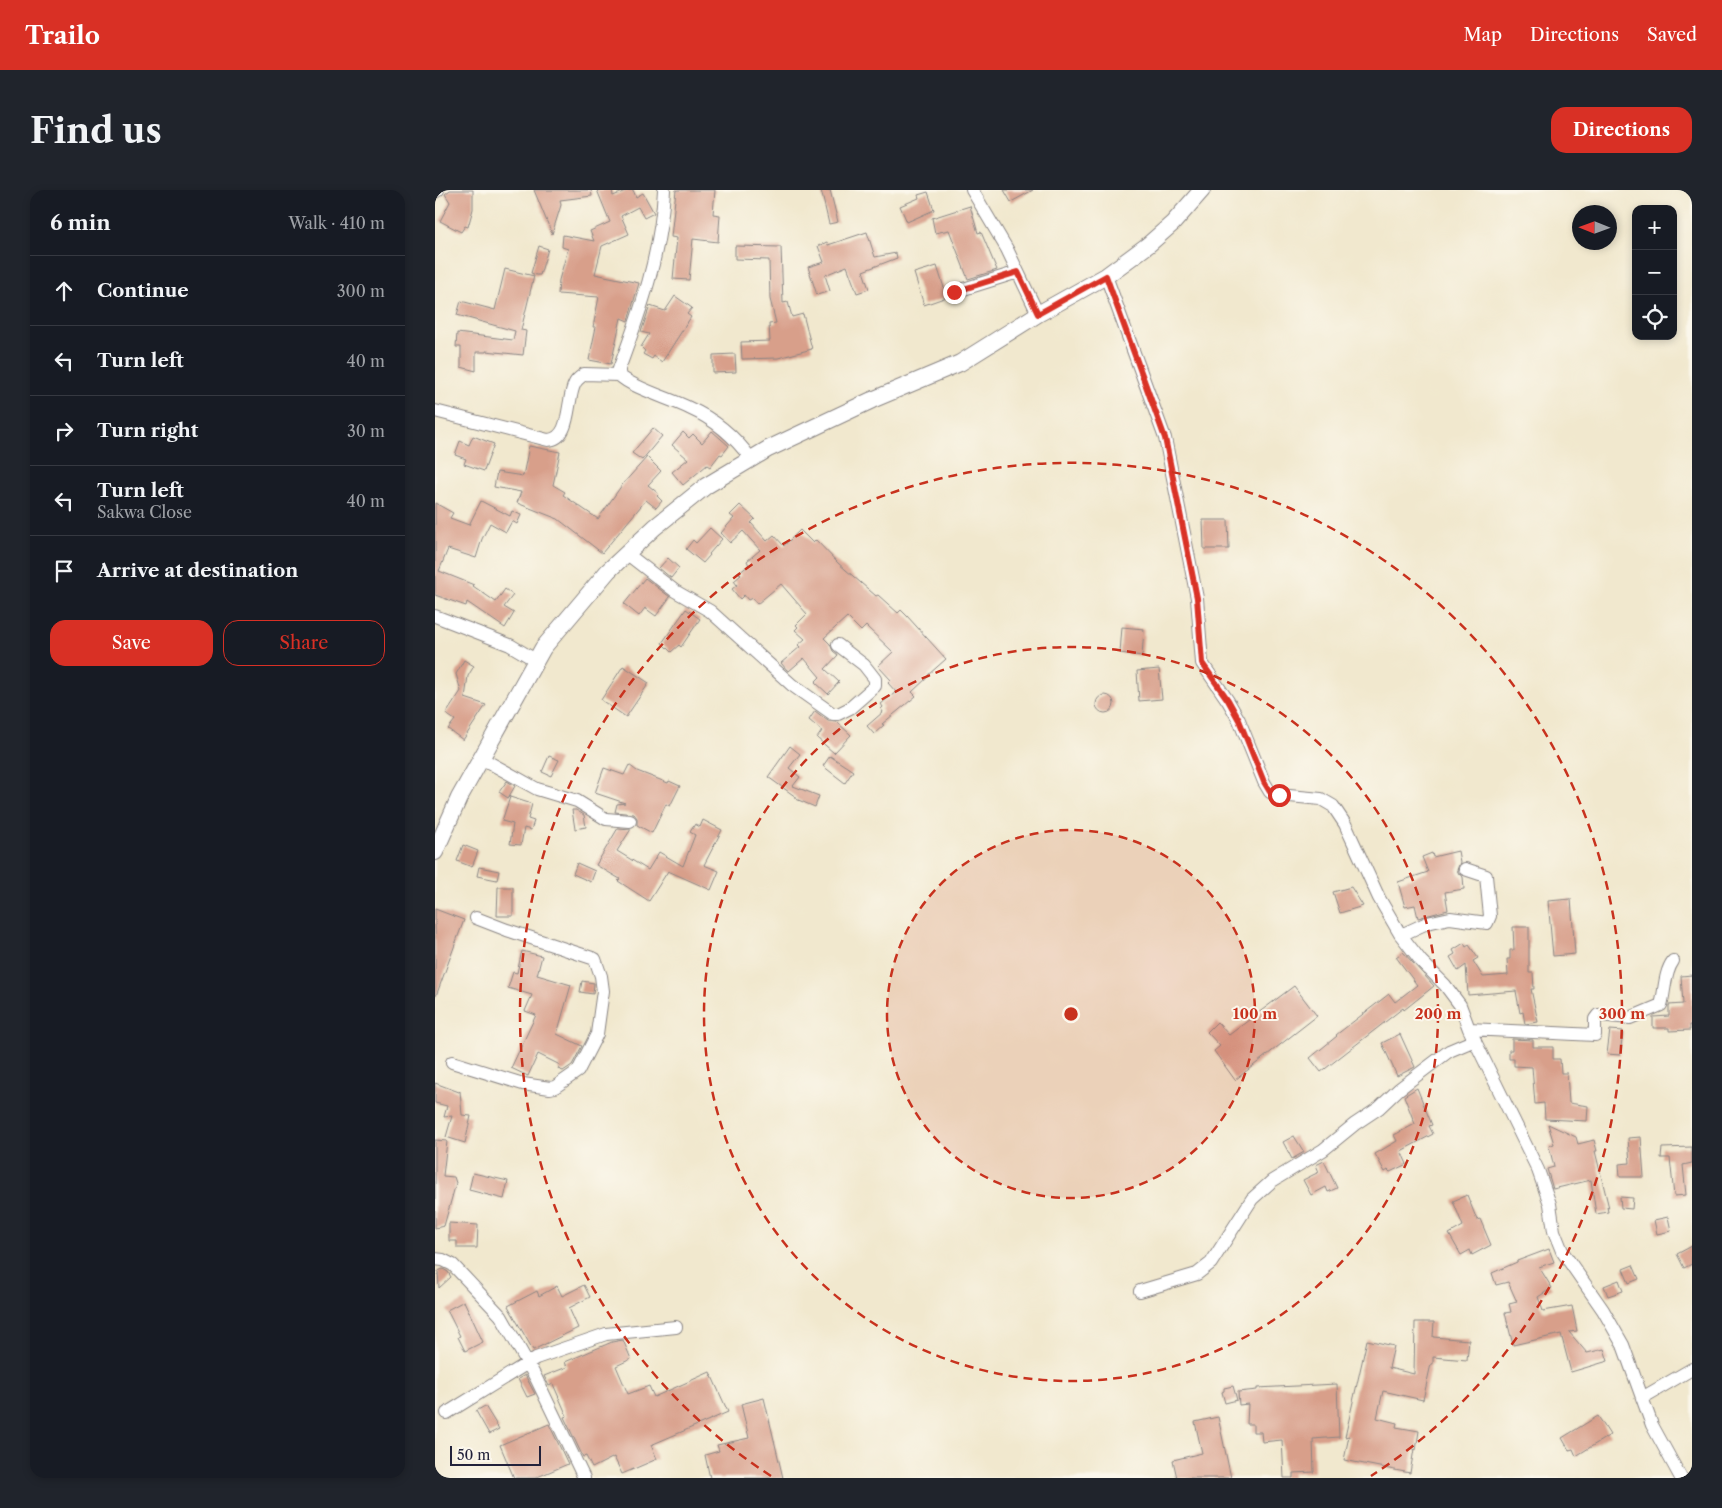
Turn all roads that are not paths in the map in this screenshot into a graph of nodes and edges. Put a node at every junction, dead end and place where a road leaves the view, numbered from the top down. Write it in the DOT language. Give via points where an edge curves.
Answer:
graph roads {
  1 [pos="664,190"];
  2 [pos="972,190"];
  3 [pos="1202,190"];
  4 [pos="1018,272"];
  5 [pos="1106,276"];
  6 [pos="954,292"];
  7 [pos="1038,314"];
  8 [pos="619,376"];
  9 [pos="435,411"];
  10 [pos="751,459"];
  11 [pos="626,553"];
  12 [pos="435,616"];
  13 [pos="839,645"];
  14 [pos="537,661"];
  15 [pos="481,758"];
  16 [pos="630,821"];
  17 [pos="435,852"];
  18 [pos="1465,870"];
  19 [pos="477,918"];
  20 [pos="1401,935"];
  21 [pos="1673,961"];
  22 [pos="1472,1034"];
  23 [pos="452,1062"];
  24 [pos="435,1259"];
  25 [pos="1140,1291"];
  26 [pos="676,1327"];
  27 [pos="527,1363"];
  28 [pos="1692,1369"];
  29 [pos="1642,1398"];
  30 [pos="447,1413"];
  31 [pos="584,1478"];
  32 [pos="1681,1478"];
  1 -- 8 [label="street" via="653,267"];
  2 -- 4 [label="street"];
  3 -- 5 [label="street" via="1173,223"];
  4 -- 6 [label="street"];
  4 -- 7 [label="street"];
  5 -- 7 [label="street"];
  5 -- 20 [label="street" via="1165,438 1197,598 1202,663 1239,720 1270,792 1321,799 1333,806"];
  7 -- 10 [label="street" via="960,363 872,400"];
  8 -- 9 [label="street" via="584,374 575,382 562,433 553,440"];
  8 -- 10 [label="street" via="691,408 739,442"];
  10 -- 11 [label="street" via="706,486"];
  11 -- 13 [label="street" via="675,590 709,610 792,685 833,714 850,708 875,686 875,679 864,665"];
  11 -- 14 [label="street" via="543,648"];
  12 -- 14 [label="street" via="510,645"];
  14 -- 15 [label="street"];
  15 -- 16 [label="street" via="537,789 577,801 606,819"];
  15 -- 17 [label="street"];
  18 -- 20 [label="street" via="1486,876 1490,916 1487,923 1449,918 1427,923"];
  19 -- 23 [label="street" via="595,959 603,991 597,1034 578,1071 550,1088 523,1084"];
  20 -- 22 [label="street" via="1454,996"];
  21 -- 22 [label="street" via="1667,972 1661,1005 1630,1018 1598,1014 1595,1035"];
  22 -- 25 [label="street" via="1323,1150 1272,1181 1253,1199 1211,1263 1197,1274"];
  22 -- 29 [label="street" via="1538,1170 1562,1251 1623,1344"];
  24 -- 27 [label="street" via="453,1265 501,1316"];
  26 -- 27 [label="street" via="607,1334"];
  27 -- 30 [label="street"];
  27 -- 31 [label="street"];
  28 -- 29 [label="street"];
  29 -- 32 [label="street" via="1652,1425"];
}
